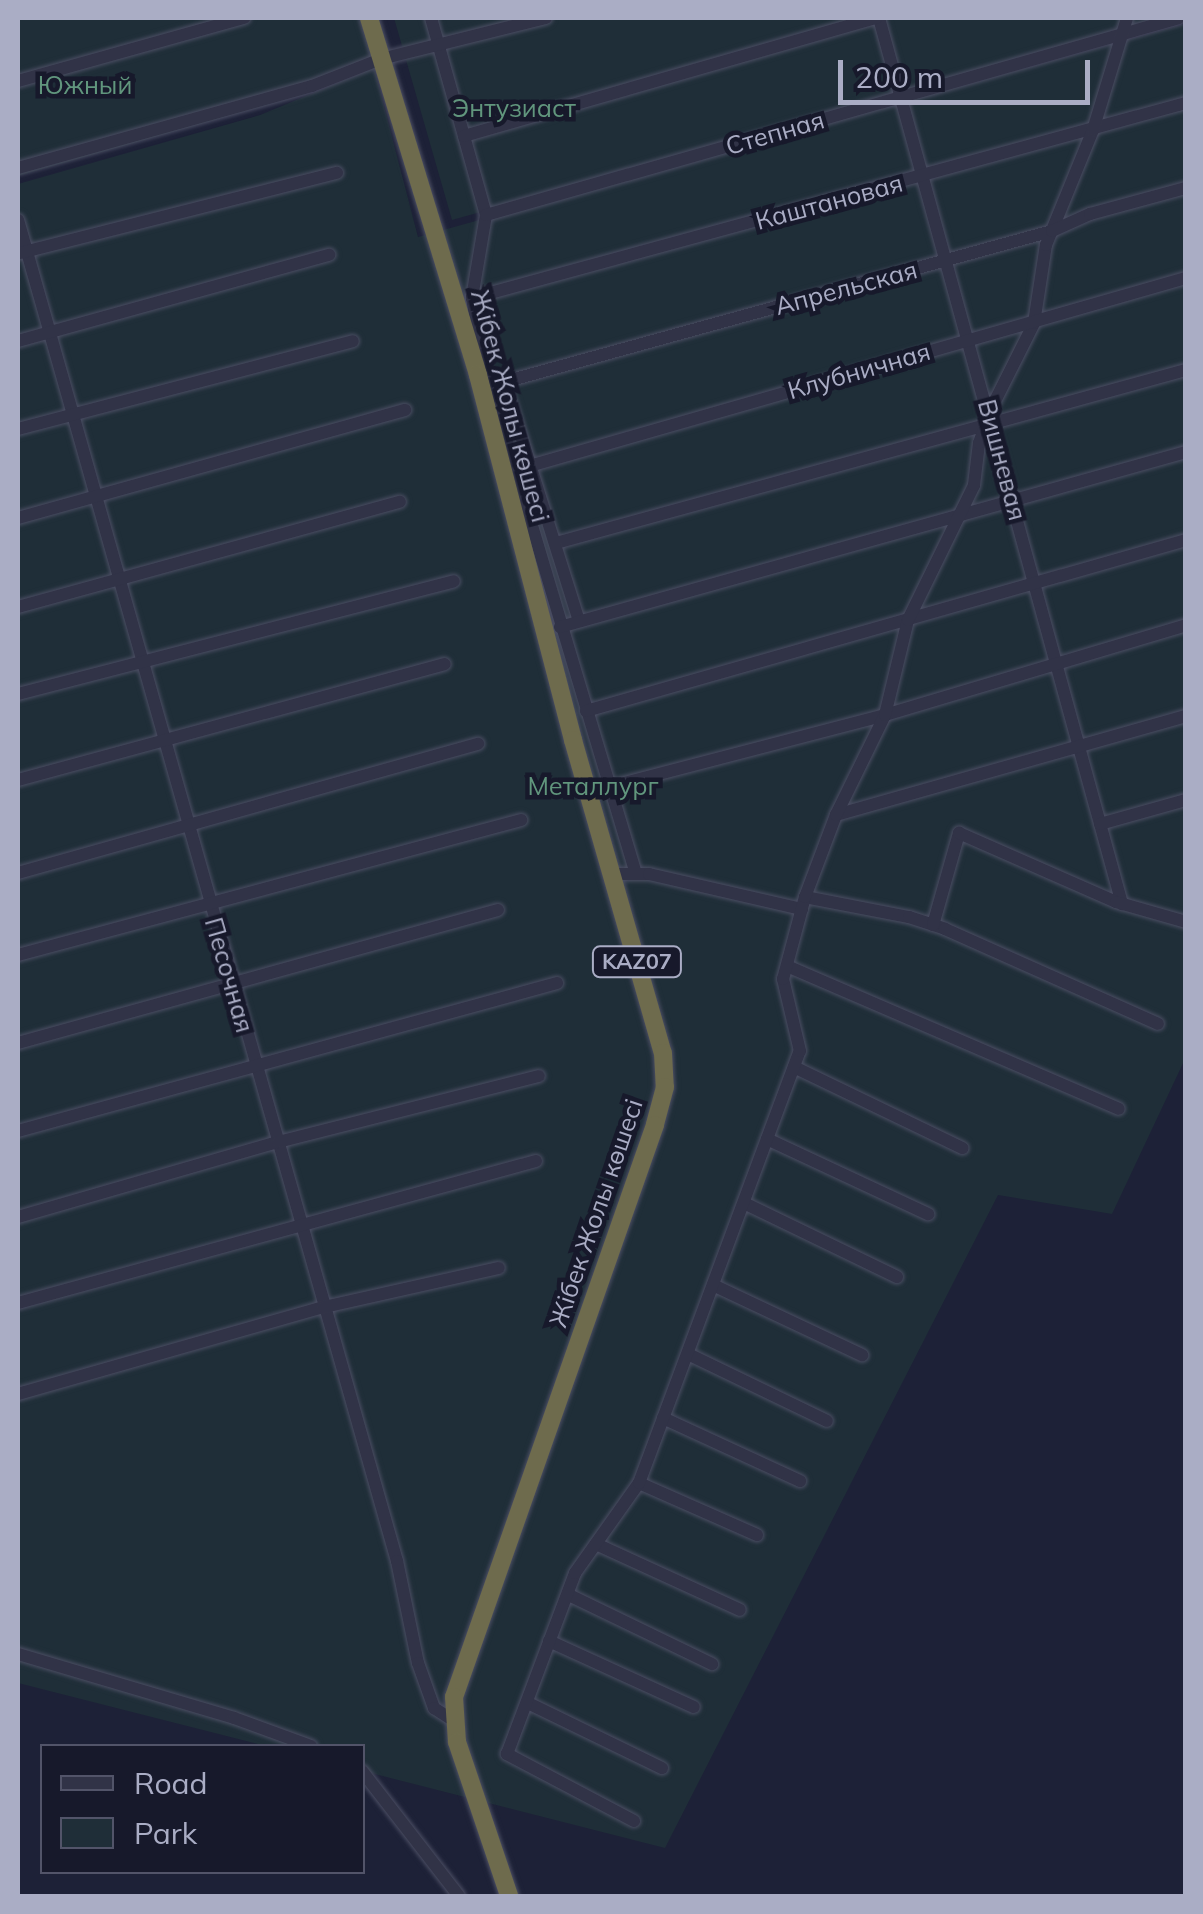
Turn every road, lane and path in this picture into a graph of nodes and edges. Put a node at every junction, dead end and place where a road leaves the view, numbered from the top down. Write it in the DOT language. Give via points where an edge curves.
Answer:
graph roads {
  1 [pos="244,18"];
  2 [pos="370,18"];
  3 [pos="431,18"];
  4 [pos="546,18"];
  5 [pos="877,18"];
  6 [pos="1127,18"];
  7 [pos="1179,18"];
  8 [pos="1122,35"];
  9 [pos="440,48"];
  10 [pos="381,59"];
  11 [pos="18,81"];
  12 [pos="899,97"];
  13 [pos="1186,103"];
  14 [pos="1093,130"];
  15 [pos="464,136"];
  16 [pos="18,168"];
  17 [pos="337,173"];
  18 [pos="922,177"];
  19 [pos="1186,188"];
  20 [pos="486,214"];
  21 [pos="18,220"];
  22 [pos="1052,231"];
  23 [pos="22,253"];
  24 [pos="329,255"];
  25 [pos="944,260"];
  26 [pos="1186,278"];
  27 [pos="472,298"];
  28 [pos="1034,324"];
  29 [pos="49,332"];
  30 [pos="968,340"];
  31 [pos="18,341"];
  32 [pos="353,341"];
  33 [pos="1186,370"];
  34 [pos="405,410"];
  35 [pos="71,414"];
  36 [pos="988,420"];
  37 [pos="18,428"];
  38 [pos="1186,452"];
  39 [pos="533,466"];
  40 [pos="94,497"];
  41 [pos="1012,500"];
  42 [pos="400,502"];
  43 [pos="960,515"];
  44 [pos="18,518"];
  45 [pos="1186,540"];
  46 [pos="556,544"];
  47 [pos="118,580"];
  48 [pos="454,580"];
  49 [pos="1036,584"];
  50 [pos="18,608"];
  51 [pos="908,620"];
  52 [pos="579,622"];
  53 [pos="1186,625"];
  54 [pos="560,627"];
  55 [pos="138,660"];
  56 [pos="444,664"];
  57 [pos="1056,664"];
  58 [pos="18,694"];
  59 [pos="586,710"];
  60 [pos="885,715"];
  61 [pos="1186,716"];
  62 [pos="162,739"];
  63 [pos="478,744"];
  64 [pos="1080,746"];
  65 [pos="18,780"];
  66 [pos="609,787"];
  67 [pos="1186,800"];
  68 [pos="836,815"];
  69 [pos="521,820"];
  70 [pos="190,824"];
  71 [pos="1100,824"];
  72 [pos="18,873"];
  73 [pos="611,874"];
  74 [pos="636,874"];
  75 [pos="208,900"];
  76 [pos="803,903"];
  77 [pos="1122,904"];
  78 [pos="498,910"];
  79 [pos="1186,922"];
  80 [pos="932,925"];
  81 [pos="18,955"];
  82 [pos="787,966"];
  83 [pos="231,982"];
  84 [pos="556,983"];
  85 [pos="1158,1024"];
  86 [pos="18,1044"];
  87 [pos="255,1064"];
  88 [pos="794,1067"];
  89 [pos="539,1076"];
  90 [pos="1119,1109"];
  91 [pos="18,1131"];
  92 [pos="768,1139"];
  93 [pos="278,1142"];
  94 [pos="962,1148"];
  95 [pos="536,1161"];
  96 [pos="744,1204"];
  97 [pos="928,1214"];
  98 [pos="18,1217"];
  99 [pos="302,1223"];
  100 [pos="500,1268"];
  101 [pos="898,1278"];
  102 [pos="713,1285"];
  103 [pos="18,1303"];
  104 [pos="324,1308"];
  105 [pos="688,1354"];
  106 [pos="862,1355"];
  107 [pos="18,1394"];
  108 [pos="663,1418"];
  109 [pos="827,1421"];
  110 [pos="800,1481"];
  111 [pos="639,1483"];
  112 [pos="757,1535"];
  113 [pos="596,1544"];
  114 [pos="569,1595"];
  115 [pos="740,1610"];
  116 [pos="548,1640"];
  117 [pos="18,1654"];
  118 [pos="712,1664"];
  119 [pos="528,1702"];
  120 [pos="694,1707"];
  121 [pos="454,1721"];
  122 [pos="306,1744"];
  123 [pos="662,1768"];
  124 [pos="365,1775"];
  125 [pos="634,1821"];
  126 [pos="459,1896"];
  127 [pos="510,1896"];
  1 -- 11 [label="street"];
  2 -- 10 [label="highway, Жібек Жолы көшесі / KAZ07"];
  3 -- 9 [label="street"];
  4 -- 9 [label="street"];
  5 -- 12 [label="street, Вишневая"];
  5 -- 15 [label="street"];
  6 -- 8 [label="street"];
  7 -- 8 [label="street, Степная"];
  8 -- 12 [label="street, Степная"];
  8 -- 14 [label="street"];
  9 -- 10 [label="street"];
  9 -- 15 [label="street"];
  10 -- 16 [label="street" via="312,86"];
  10 -- 73 [label="highway, Жібек Жолы көшесі / KAZ07" via="478,375"];
  12 -- 18 [label="street, Вишневая"];
  12 -- 20 [label="street, Степная"];
  13 -- 14 [label="street, Каштановая"];
  14 -- 18 [label="street, Каштановая"];
  14 -- 22 [label="street"];
  15 -- 20 [label="street"];
  17 -- 23 [label="street"];
  18 -- 25 [label="street, Вишневая"];
  18 -- 27 [label="street, Каштановая"];
  19 -- 22 [label="street, Апрельская"];
  20 -- 27 [label="street"];
  21 -- 23 [label="street, Песочная"];
  22 -- 25 [label="street, Апрельская"];
  22 -- 28 [label="street"];
  23 -- 29 [label="street, Песочная"];
  24 -- 29 [label="street"];
  25 -- 30 [label="street, Вишневая"];
  25 -- 39 [label="street, Апрельская" via="504,382"];
  26 -- 28 [label="street, Клубничная"];
  27 -- 54 [label="street" via="484,365"];
  28 -- 30 [label="street, Клубничная"];
  28 -- 36 [label="street"];
  29 -- 31 [label="street"];
  29 -- 35 [label="street, Песочная"];
  30 -- 36 [label="street, Вишневая"];
  30 -- 39 [label="street, Клубничная"];
  32 -- 35 [label="street"];
  33 -- 36 [label="street"];
  34 -- 40 [label="street"];
  35 -- 37 [label="street"];
  35 -- 40 [label="street, Песочная"];
  36 -- 41 [label="street, Вишневая"];
  36 -- 43 [label="street"];
  36 -- 46 [label="street"];
  38 -- 41 [label="street"];
  39 -- 46 [label="street"];
  40 -- 44 [label="street"];
  40 -- 47 [label="street, Песочная"];
  41 -- 43 [label="street"];
  41 -- 49 [label="street, Вишневая"];
  42 -- 47 [label="street"];
  43 -- 51 [label="street"];
  43 -- 52 [label="street"];
  45 -- 49 [label="street"];
  46 -- 52 [label="street"];
  47 -- 50 [label="street"];
  47 -- 55 [label="street, Песочная"];
  48 -- 55 [label="street"];
  49 -- 51 [label="street"];
  49 -- 57 [label="street, Вишневая"];
  51 -- 59 [label="street"];
  51 -- 60 [label="street"];
  52 -- 54 [label="street"];
  53 -- 57 [label="street"];
  54 -- 59 [label="street"];
  55 -- 58 [label="street"];
  55 -- 62 [label="street, Песочная"];
  56 -- 62 [label="street"];
  57 -- 60 [label="street"];
  57 -- 64 [label="street, Вишневая"];
  59 -- 66 [label="street"];
  60 -- 66 [label="street"];
  60 -- 68 [label="street"];
  61 -- 64 [label="street"];
  62 -- 65 [label="street"];
  62 -- 70 [label="street, Песочная"];
  63 -- 70 [label="street"];
  64 -- 68 [label="street"];
  64 -- 71 [label="street, Вишневая"];
  66 -- 74 [label="street"];
  67 -- 71 [label="street"];
  68 -- 76 [label="street"];
  69 -- 75 [label="street"];
  70 -- 72 [label="street"];
  70 -- 75 [label="street, Песочная"];
  71 -- 77 [label="street, Вишневая"];
  73 -- 74 [label="street"];
  73 -- 121 [label="highway, Жібек Жолы көшесі / KAZ07" via="659,1035 664,1087 454,1697"];
  74 -- 76 [label="street"];
  75 -- 81 [label="street"];
  75 -- 83 [label="street, Песочная"];
  76 -- 80 [label="street"];
  76 -- 82 [label="street"];
  77 -- 79 [label="street"];
  77 -- 80 [label="street" via="959,833"];
  78 -- 83 [label="street"];
  80 -- 85 [label="street"];
  82 -- 88 [label="street" via="783,979 800,1050"];
  82 -- 90 [label="street"];
  83 -- 86 [label="street"];
  83 -- 87 [label="street, Песочная"];
  84 -- 87 [label="street"];
  87 -- 91 [label="street"];
  87 -- 93 [label="street, Песочная"];
  88 -- 92 [label="street"];
  88 -- 94 [label="street"];
  89 -- 93 [label="street"];
  92 -- 96 [label="street"];
  92 -- 97 [label="street"];
  93 -- 98 [label="street"];
  93 -- 99 [label="street, Песочная"];
  95 -- 99 [label="street"];
  96 -- 101 [label="street"];
  96 -- 102 [label="street"];
  99 -- 103 [label="street"];
  99 -- 104 [label="street, Песочная"];
  100 -- 104 [label="street"];
  102 -- 105 [label="street"];
  102 -- 106 [label="street"];
  104 -- 107 [label="street"];
  104 -- 121 [label="street, Песочная" via="397,1561 418,1664 434,1708"];
  105 -- 108 [label="street"];
  105 -- 109 [label="street"];
  108 -- 110 [label="street"];
  108 -- 111 [label="street"];
  111 -- 112 [label="street"];
  111 -- 113 [label="street"];
  113 -- 114 [label="street"];
  113 -- 115 [label="street"];
  114 -- 116 [label="street"];
  114 -- 118 [label="street"];
  116 -- 119 [label="street"];
  116 -- 120 [label="street"];
  117 -- 122 [label="street"];
  119 -- 123 [label="street"];
  119 -- 125 [label="street" via="507,1754"];
  121 -- 127 [label="highway, Жібек Жолы көшесі / KAZ07"];
  124 -- 126 [label="street"];
}
